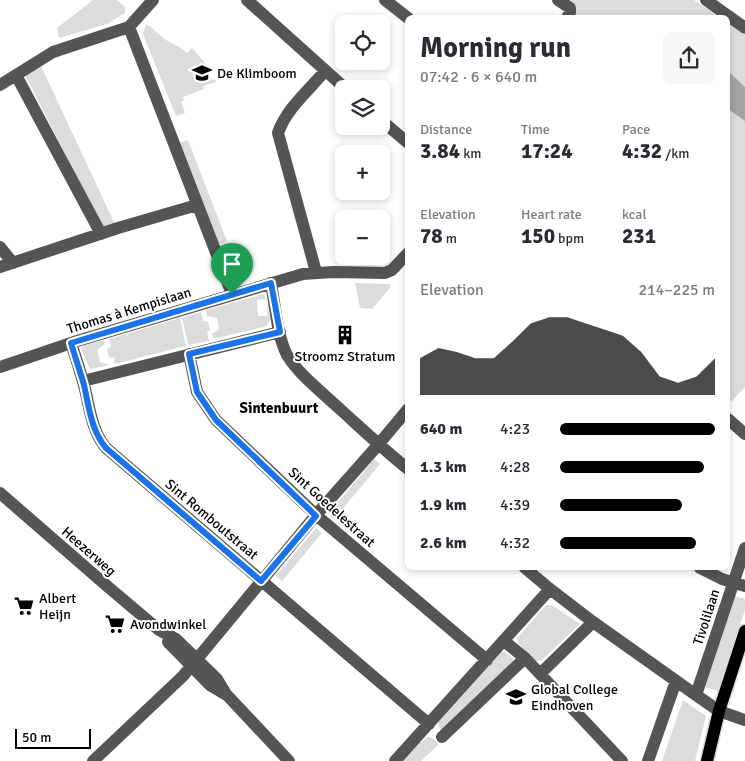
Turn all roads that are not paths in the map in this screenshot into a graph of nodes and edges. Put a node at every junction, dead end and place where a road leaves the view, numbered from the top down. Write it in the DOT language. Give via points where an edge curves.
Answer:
graph roads {
  1 [pos="153,0"];
  2 [pos="247,0"];
  3 [pos="385,0"];
  4 [pos="558,0"];
  5 [pos="706,0"];
  6 [pos="568,15"];
  7 [pos="727,15"];
  8 [pos="405,16"];
  9 [pos="730,17"];
  10 [pos="130,27"];
  11 [pos="745,28"];
  12 [pos="325,71"];
  13 [pos="16,75"];
  14 [pos="336,80"];
  15 [pos="0,84"];
  16 [pos="390,128"];
  17 [pos="405,140"];
  18 [pos="197,205"];
  19 [pos="101,234"];
  20 [pos="0,247"];
  21 [pos="405,256"];
  22 [pos="12,262"];
  23 [pos="0,267"];
  24 [pos="316,272"];
  25 [pos="271,283"];
  26 [pos="232,294"];
  27 [pos="280,332"];
  28 [pos="71,343"];
  29 [pos="189,354"];
  30 [pos="0,366"];
  31 [pos="83,381"];
  32 [pos="405,414"];
  33 [pos="730,421"];
  34 [pos="745,434"];
  35 [pos="378,445"];
  36 [pos="405,467"];
  37 [pos="0,493"];
  38 [pos="316,516"];
  39 [pos="745,548"];
  40 [pos="527,570"];
  41 [pos="705,570"];
  42 [pos="261,581"];
  43 [pos="739,584"];
  44 [pos="550,589"];
  45 [pos="593,622"];
  46 [pos="745,631"];
  47 [pos="504,641"];
  48 [pos="525,658"];
  49 [pos="486,660"];
  50 [pos="194,663"];
  51 [pos="540,674"];
  52 [pos="676,681"];
  53 [pos="696,695"];
  54 [pos="719,711"];
  55 [pos="745,720"];
  56 [pos="429,724"];
  57 [pos="442,737"];
  58 [pos="93,761"];
  59 [pos="289,761"];
  60 [pos="395,761"];
  61 [pos="622,761"];
  62 [pos="648,761"];
  63 [pos="707,761"];
  1 -- 10 [label="street"];
  2 -- 12 [label="street"];
  3 -- 8 [label="street"];
  4 -- 6 [label="street" via="570,8"];
  5 -- 7 [label="street"];
  9 -- 11 [label="street"];
  10 -- 13 [label="street" via="53,52"];
  10 -- 18 [label="street"];
  12 -- 14 [label="street"];
  12 -- 24 [label="street" via="288,113 278,133"];
  13 -- 15 [label="street"];
  13 -- 19 [label="street"];
  16 -- 17 [label="street"];
  18 -- 19 [label="street"];
  18 -- 26 [label="street"];
  19 -- 22 [label="street"];
  20 -- 22 [label="street"];
  21 -- 24 [label="street, Thomas à Kempislaan" via="385,273"];
  22 -- 23 [label="street"];
  24 -- 25 [label="street, Thomas à Kempislaan"];
  25 -- 26 [label="street, Thomas à Kempislaan"];
  25 -- 27 [label="street"];
  26 -- 28 [label="street, Thomas à Kempislaan"];
  27 -- 29 [label="street"];
  27 -- 35 [label="street" via="290,360"];
  28 -- 30 [label="street, Thomas à Kempislaan"];
  28 -- 31 [label="street, Sint Romboutstraat"];
  29 -- 31 [label="street"];
  29 -- 38 [label="street, Sint Goedelestraat" via="197,392 216,420"];
  31 -- 42 [label="street, Sint Romboutstraat" via="94,427 106,448"];
  32 -- 35 [label="street"];
  33 -- 34 [label="street"];
  35 -- 36 [label="street"];
  35 -- 38 [label="street"];
  37 -- 50 [label="street, Heezerweg" via="160,630 176,639"];
  38 -- 42 [label="street"];
  38 -- 49 [label="street, Sint Goedelestraat"];
  39 -- 43 [label="street, Tivolilaan"];
  40 -- 44 [label="street"];
  41 -- 43 [label="street"];
  42 -- 50 [label="street"];
  42 -- 56 [label="street, Sint Romboutstraat"];
  43 -- 53 [label="street, Tivolilaan"];
  44 -- 45 [label="street"];
  44 -- 47 [label="street"];
  45 -- 51 [label="street"];
  45 -- 52 [label="street"];
  46 -- 54 [label="main road"];
  47 -- 48 [label="street"];
  47 -- 49 [label="street"];
  48 -- 51 [label="street"];
  48 -- 57 [label="street"];
  49 -- 56 [label="street"];
  50 -- 58 [label="street"];
  50 -- 59 [label="street, Heezerweg" via="217,679 226,694"];
  51 -- 61 [label="street"];
  52 -- 53 [label="street"];
  52 -- 62 [label="street"];
  53 -- 54 [label="street"];
  54 -- 55 [label="street"];
  54 -- 63 [label="main road"];
  56 -- 60 [label="street"];
}
